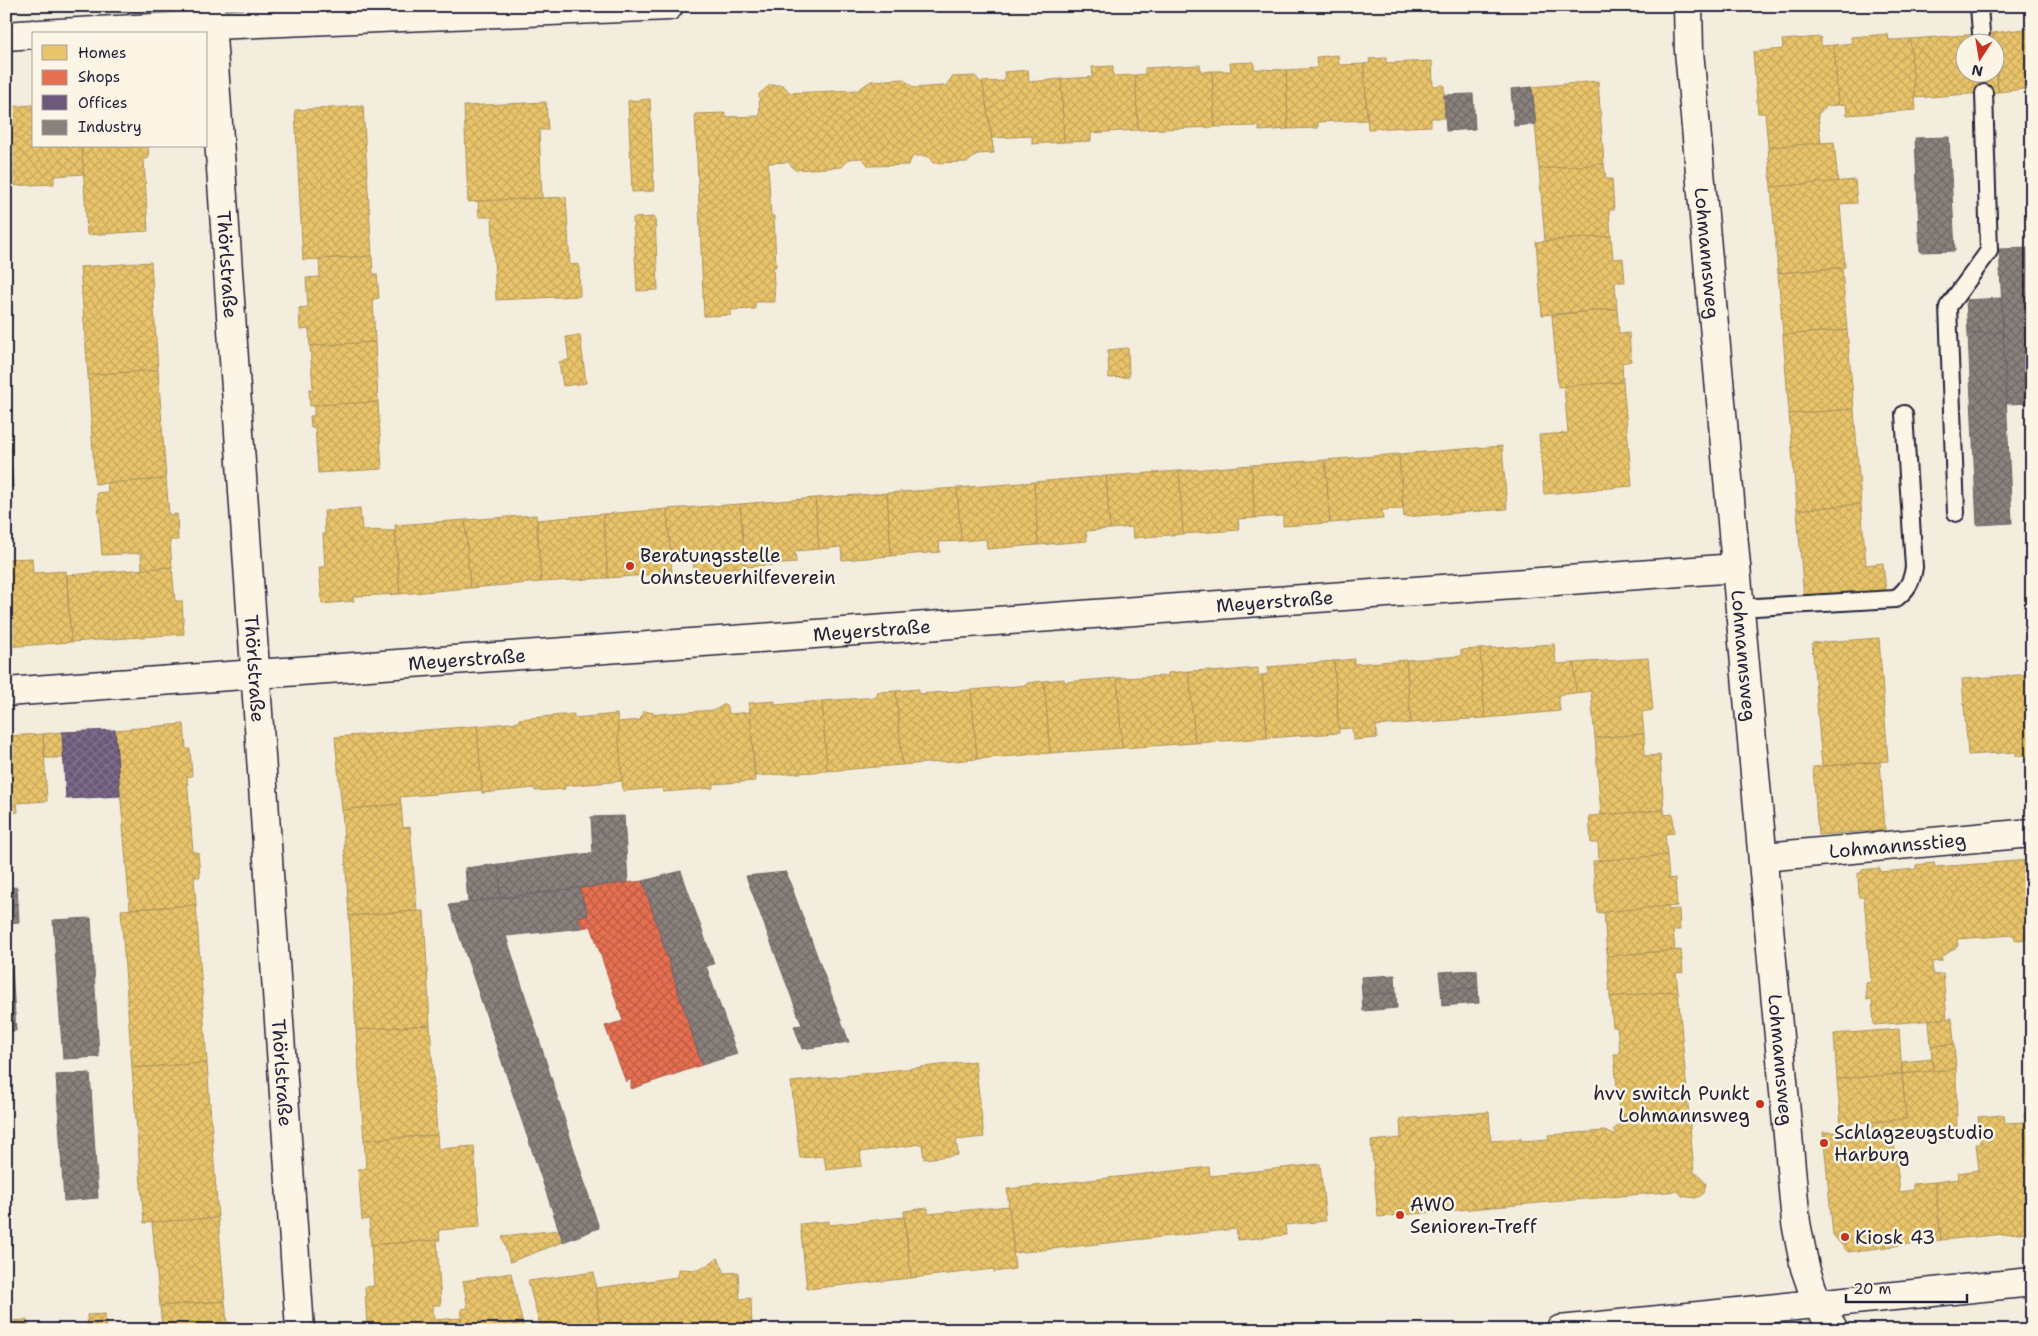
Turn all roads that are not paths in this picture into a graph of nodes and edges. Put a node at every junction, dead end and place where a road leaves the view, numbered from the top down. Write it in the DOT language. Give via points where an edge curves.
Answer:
graph roads {
  1 [pos="669,6"];
  2 [pos="1688,6"];
  3 [pos="1979,6"];
  4 [pos="210,16"];
  5 [pos="59,32"];
  6 [pos="1981,32"];
  7 [pos="32,34"];
  8 [pos="6,36"];
  9 [pos="1984,93"];
  10 [pos="1904,414"];
  11 [pos="1956,512"];
  12 [pos="1736,568"];
  13 [pos="1740,608"];
  14 [pos="255,674"];
  15 [pos="6,692"];
  16 [pos="2032,833"];
  17 [pos="1763,857"];
  18 [pos="2032,1282"];
  19 [pos="1817,1303"];
  20 [pos="300,1330"];
  21 [pos="1560,1330"];
  22 [pos="1834,1330"];
  1 -- 4 [label="street"];
  2 -- 12 [label="street, Lohmannsweg" via="1689,51"];
  3 -- 6 [label="lane"];
  4 -- 5 [label="street"];
  4 -- 14 [label="street, Thörlstraße"];
  7 -- 8 [label="street"];
  9 -- 11 [label="lane" via="1989,251 1948,307"];
  10 -- 13 [label="lane" via="1914,567 1912,581 1906,591 1895,599"];
  12 -- 13 [label="street, Lohmannsweg"];
  12 -- 14 [label="street, Meyerstraße"];
  13 -- 17 [label="street, Lohmannsweg"];
  14 -- 15 [label="street, Meyerstraße"];
  14 -- 20 [label="street, Thörlstraße"];
  16 -- 17 [label="street, Lohmannsstieg"];
  17 -- 19 [label="street, Lohmannsweg" via="1796,1223 1805,1268"];
  18 -- 19 [label="street"];
  19 -- 21 [label="street"];
  19 -- 22 [label="street, Lohmannsweg"];
}
